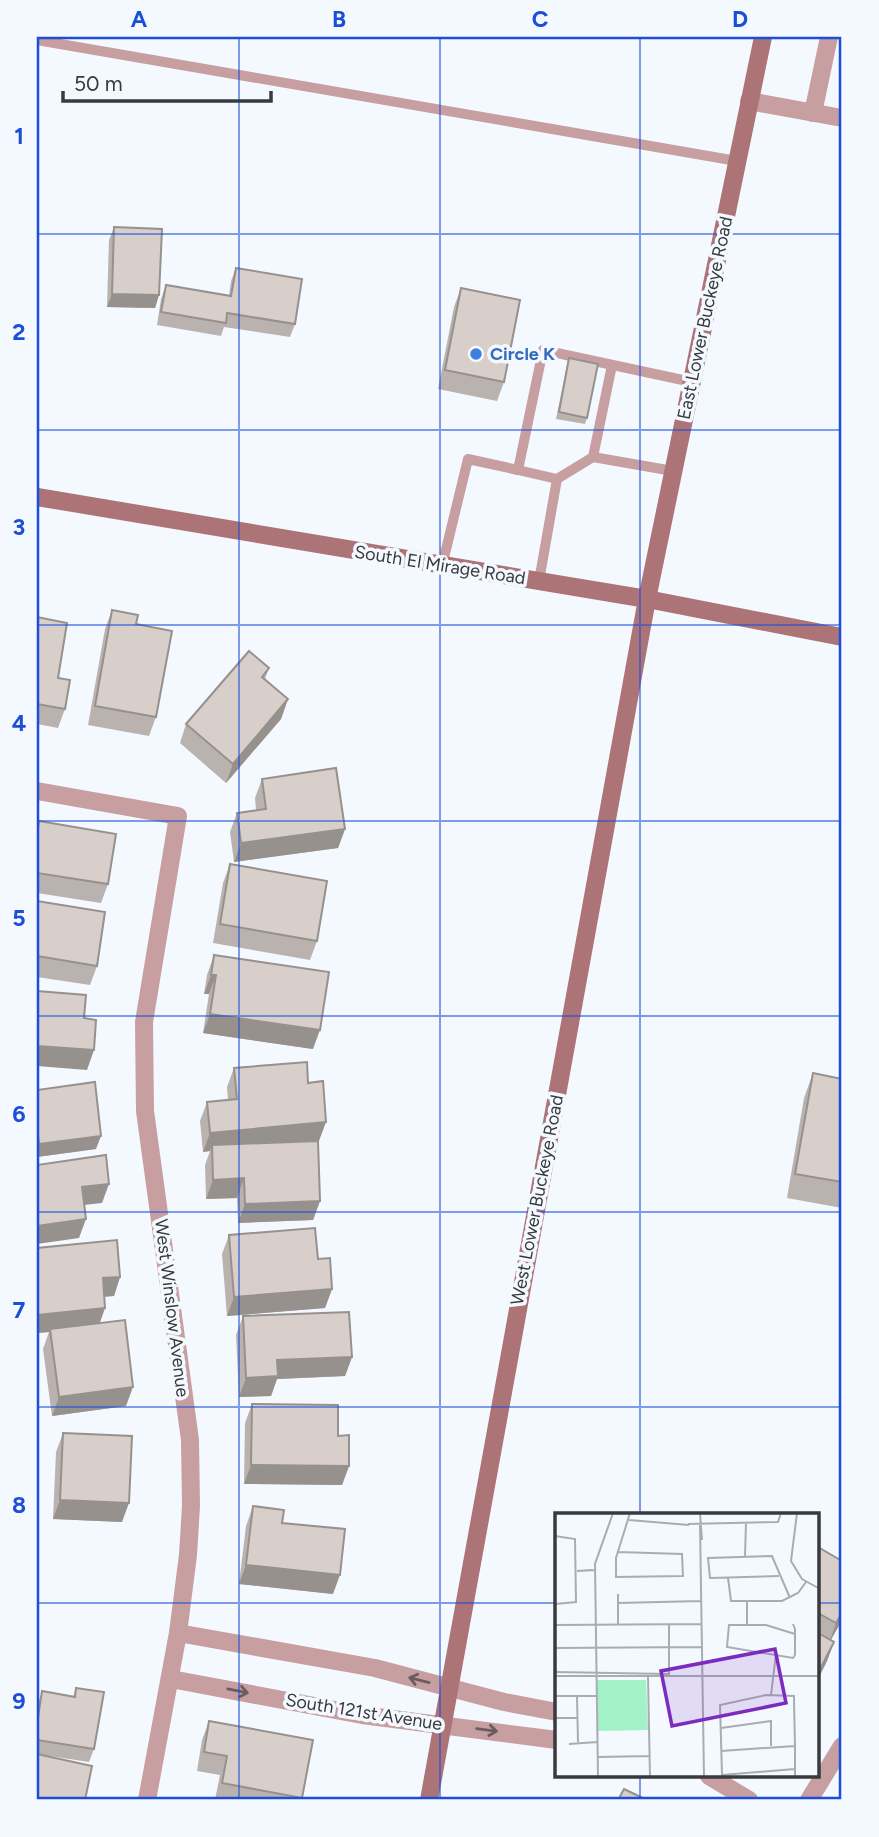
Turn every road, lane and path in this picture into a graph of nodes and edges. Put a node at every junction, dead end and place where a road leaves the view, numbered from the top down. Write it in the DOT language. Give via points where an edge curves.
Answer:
graph roads {
  1 [pos="763,37"];
  2 [pos="829,37"];
  3 [pos="37,40"];
  4 [pos="749,101"];
  5 [pos="813,113"];
  6 [pos="842,118"];
  7 [pos="737,161"];
  8 [pos="612,365"];
  9 [pos="692,382"];
  10 [pos="593,457"];
  11 [pos="518,470"];
  12 [pos="673,471"];
  13 [pos="557,479"];
  14 [pos="37,497"];
  15 [pos="442,566"];
  16 [pos="539,581"];
  17 [pos="647,600"];
  18 [pos="842,638"];
  19 [pos="37,791"];
  20 [pos="178,1633"];
  21 [pos="171,1679"];
  22 [pos="449,1687"];
  23 [pos="555,1712"];
  24 [pos="442,1724"];
  25 [pos="555,1740"];
  26 [pos="842,1746"];
  27 [pos="712,1778"];
  28 [pos="147,1800"];
  29 [pos="429,1800"];
  30 [pos="749,1800"];
  31 [pos="809,1800"];
  1 -- 4 [label="main road, East Lower Buckeye Road"];
  2 -- 5 [label="street"];
  3 -- 7 [label="lane"];
  4 -- 5 [label="street"];
  4 -- 7 [label="main road, East Lower Buckeye Road"];
  5 -- 6 [label="street"];
  7 -- 9 [label="main road, East Lower Buckeye Road"];
  8 -- 9 [label="lane"];
  8 -- 10 [label="lane"];
  8 -- 11 [label="lane" via="543,350"];
  9 -- 12 [label="main road, East Lower Buckeye Road"];
  10 -- 12 [label="lane"];
  10 -- 13 [label="lane"];
  11 -- 13 [label="lane"];
  11 -- 15 [label="lane" via="468,459"];
  12 -- 17 [label="main road, East Lower Buckeye Road"];
  13 -- 16 [label="lane"];
  14 -- 15 [label="main road, South El Mirage Road"];
  15 -- 16 [label="main road, South El Mirage Road"];
  16 -- 17 [label="main road, South El Mirage Road"];
  17 -- 18 [label="main road, South El Mirage Road"];
  17 -- 22 [label="main road, West Lower Buckeye Road"];
  19 -- 20 [label="street, West Winslow Avenue" via="178,816 144,1023 145,1111 190,1440 188,1555"];
  20 -- 21 [label="street, West Winslow Avenue"];
  22 -- 20 [label="street, one-way" via="374,1668"];
  21 -- 24 [label="street, South 121st Avenue, one-way" via="362,1715"];
  21 -- 28 [label="street, West Winslow Avenue"];
  22 -- 23 [label="street"];
  22 -- 24 [label="main road, West Lower Buckeye Road"];
  24 -- 25 [label="street, South 121st Avenue, one-way"];
  24 -- 29 [label="main road, West Lower Buckeye Road"];
  26 -- 31 [label="street"];
  27 -- 30 [label="street"];
}
